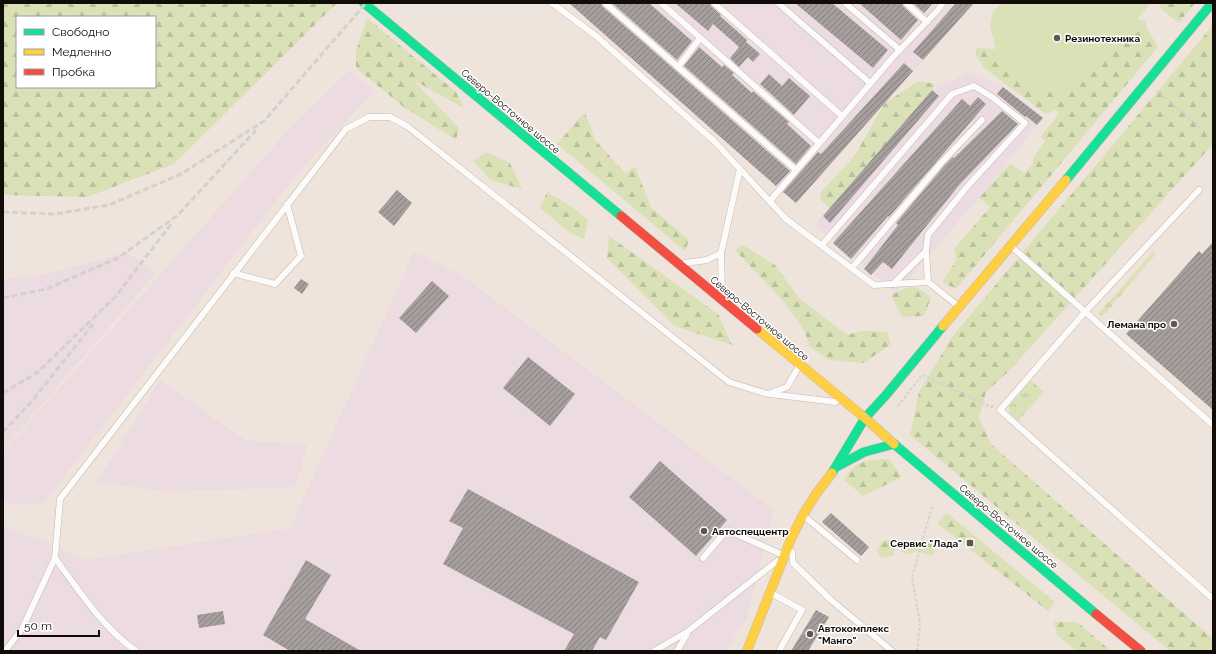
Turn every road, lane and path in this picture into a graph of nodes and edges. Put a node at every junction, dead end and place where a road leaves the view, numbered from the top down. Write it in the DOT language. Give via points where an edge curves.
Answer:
graph roads {
  1 [pos="364,3"];
  2 [pos="552,3"];
  3 [pos="605,3"];
  4 [pos="661,3"];
  5 [pos="714,3"];
  6 [pos="778,3"];
  7 [pos="845,3"];
  8 [pos="906,3"];
  9 [pos="943,3"];
  10 [pos="1212,3"];
  11 [pos="927,22"];
  12 [pos="700,38"];
  13 [pos="900,50"];
  14 [pos="678,67"];
  15 [pos="1146,82"];
  16 [pos="870,83"];
  17 [pos="842,116"];
  18 [pos="982,120"];
  19 [pos="1213,138"];
  20 [pos="819,143"];
  21 [pos="740,169"];
  22 [pos="796,170"];
  23 [pos="1199,190"];
  24 [pos="770,201"];
  25 [pos="287,204"];
  26 [pos="822,245"];
  27 [pos="1011,246"];
  28 [pos="926,251"];
  29 [pos="721,253"];
  30 [pos="678,263"];
  31 [pos="852,268"];
  32 [pos="233,274"];
  33 [pos="928,282"];
  34 [pos="893,284"];
  35 [pos="723,301"];
  36 [pos="958,306"];
  37 [pos="1085,312"];
  38 [pos="799,364"];
  39 [pos="768,394"];
  40 [pos="996,402"];
  41 [pos="845,403"];
  42 [pos="898,406"];
  43 [pos="865,418"];
  44 [pos="1213,425"];
  45 [pos="894,444"];
  46 [pos="836,468"];
  47 [pos="932,507"];
  48 [pos="803,515"];
  49 [pos="791,539"];
  50 [pos="784,555"];
  51 [pos="55,558"];
  52 [pos="703,558"];
  53 [pos="857,560"];
  54 [pos="770,593"];
  55 [pos="1213,599"];
  56 [pos="687,632"];
  57 [pos="749,650"];
  58 [pos="5,651"];
  59 [pos="136,651"];
  60 [pos="654,651"];
  61 [pos="677,651"];
  62 [pos="779,651"];
  63 [pos="892,651"];
  64 [pos="917,651"];
  65 [pos="1141,651"];
  1 -- 30 [label="main road, Северо-Восточное шоссе"];
  2 -- 21 [label="lane" via="596,36 715,142"];
  3 -- 14 [label="lane"];
  4 -- 12 [label="lane"];
  5 -- 17 [label="lane"];
  6 -- 16 [label="lane"];
  7 -- 13 [label="lane"];
  8 -- 11 [label="lane"];
  9 -- 11 [label="lane"];
  10 -- 15 [label="main road"];
  11 -- 13 [label="lane"];
  12 -- 14 [label="lane"];
  12 -- 20 [label="lane"];
  13 -- 16 [label="lane"];
  14 -- 22 [label="lane"];
  15 -- 19 [label="path"];
  15 -- 27 [label="main road"];
  16 -- 17 [label="lane"];
  17 -- 20 [label="lane"];
  18 -- 31 [label="lane"];
  20 -- 22 [label="lane"];
  21 -- 24 [label="lane"];
  21 -- 29 [label="lane"];
  22 -- 24 [label="lane"];
  23 -- 37 [label="lane"];
  24 -- 26 [label="lane" via="786,219"];
  25 -- 32 [label="lane"];
  25 -- 32 [label="lane" via="301,256 275,284"];
  25 -- 39 [label="lane" via="346,129 369,117 390,117 407,126 729,382"];
  26 -- 28 [label="lane" via="952,94 974,86 1025,123 966,188 928,235"];
  26 -- 31 [label="lane"];
  27 -- 36 [label="main road"];
  27 -- 37 [label="lane"];
  28 -- 33 [label="lane"];
  28 -- 34 [label="lane"];
  29 -- 30 [label="lane" via="707,260"];
  29 -- 35 [label="lane"];
  30 -- 35 [label="main road, Северо-Восточное шоссе"];
  31 -- 34 [label="lane" via="874,285"];
  32 -- 51 [label="lane" via="60,499"];
  33 -- 34 [label="lane"];
  33 -- 36 [label="lane"];
  35 -- 38 [label="main road, Северо-Восточное шоссе"];
  36 -- 43 [label="main road"];
  37 -- 44 [label="lane"];
  37 -- 55 [label="lane" via="1000,410"];
  38 -- 39 [label="lane" via="787,387"];
  38 -- 41 [label="main road, Северо-Восточное шоссе"];
  39 -- 41 [label="lane"];
  40 -- 42 [label="path" via="991,407 922,375"];
  41 -- 43 [label="main road, Северо-Восточное шоссе"];
  43 -- 45 [label="main road, Северо-Восточное шоссе"];
  43 -- 46 [label="main road"];
  45 -- 46 [label="main road" via="864,451"];
  45 -- 65 [label="main road, Северо-Восточное шоссе"];
  46 -- 48 [label="main road"];
  47 -- 64 [label="path" via="912,577 920,624"];
  48 -- 49 [label="main road"];
  48 -- 53 [label="lane"];
  49 -- 50 [label="main road"];
  49 -- 63 [label="lane" via="793,563 831,600"];
  50 -- 52 [label="lane" via="727,530"];
  50 -- 54 [label="main road"];
  50 -- 56 [label="lane"];
  51 -- 58 [label="lane" via="22,629"];
  51 -- 59 [label="lane" via="86,601 122,641"];
  54 -- 57 [label="main road"];
  54 -- 62 [label="lane" via="802,610"];
  56 -- 60 [label="lane"];
  56 -- 61 [label="lane"];
}
